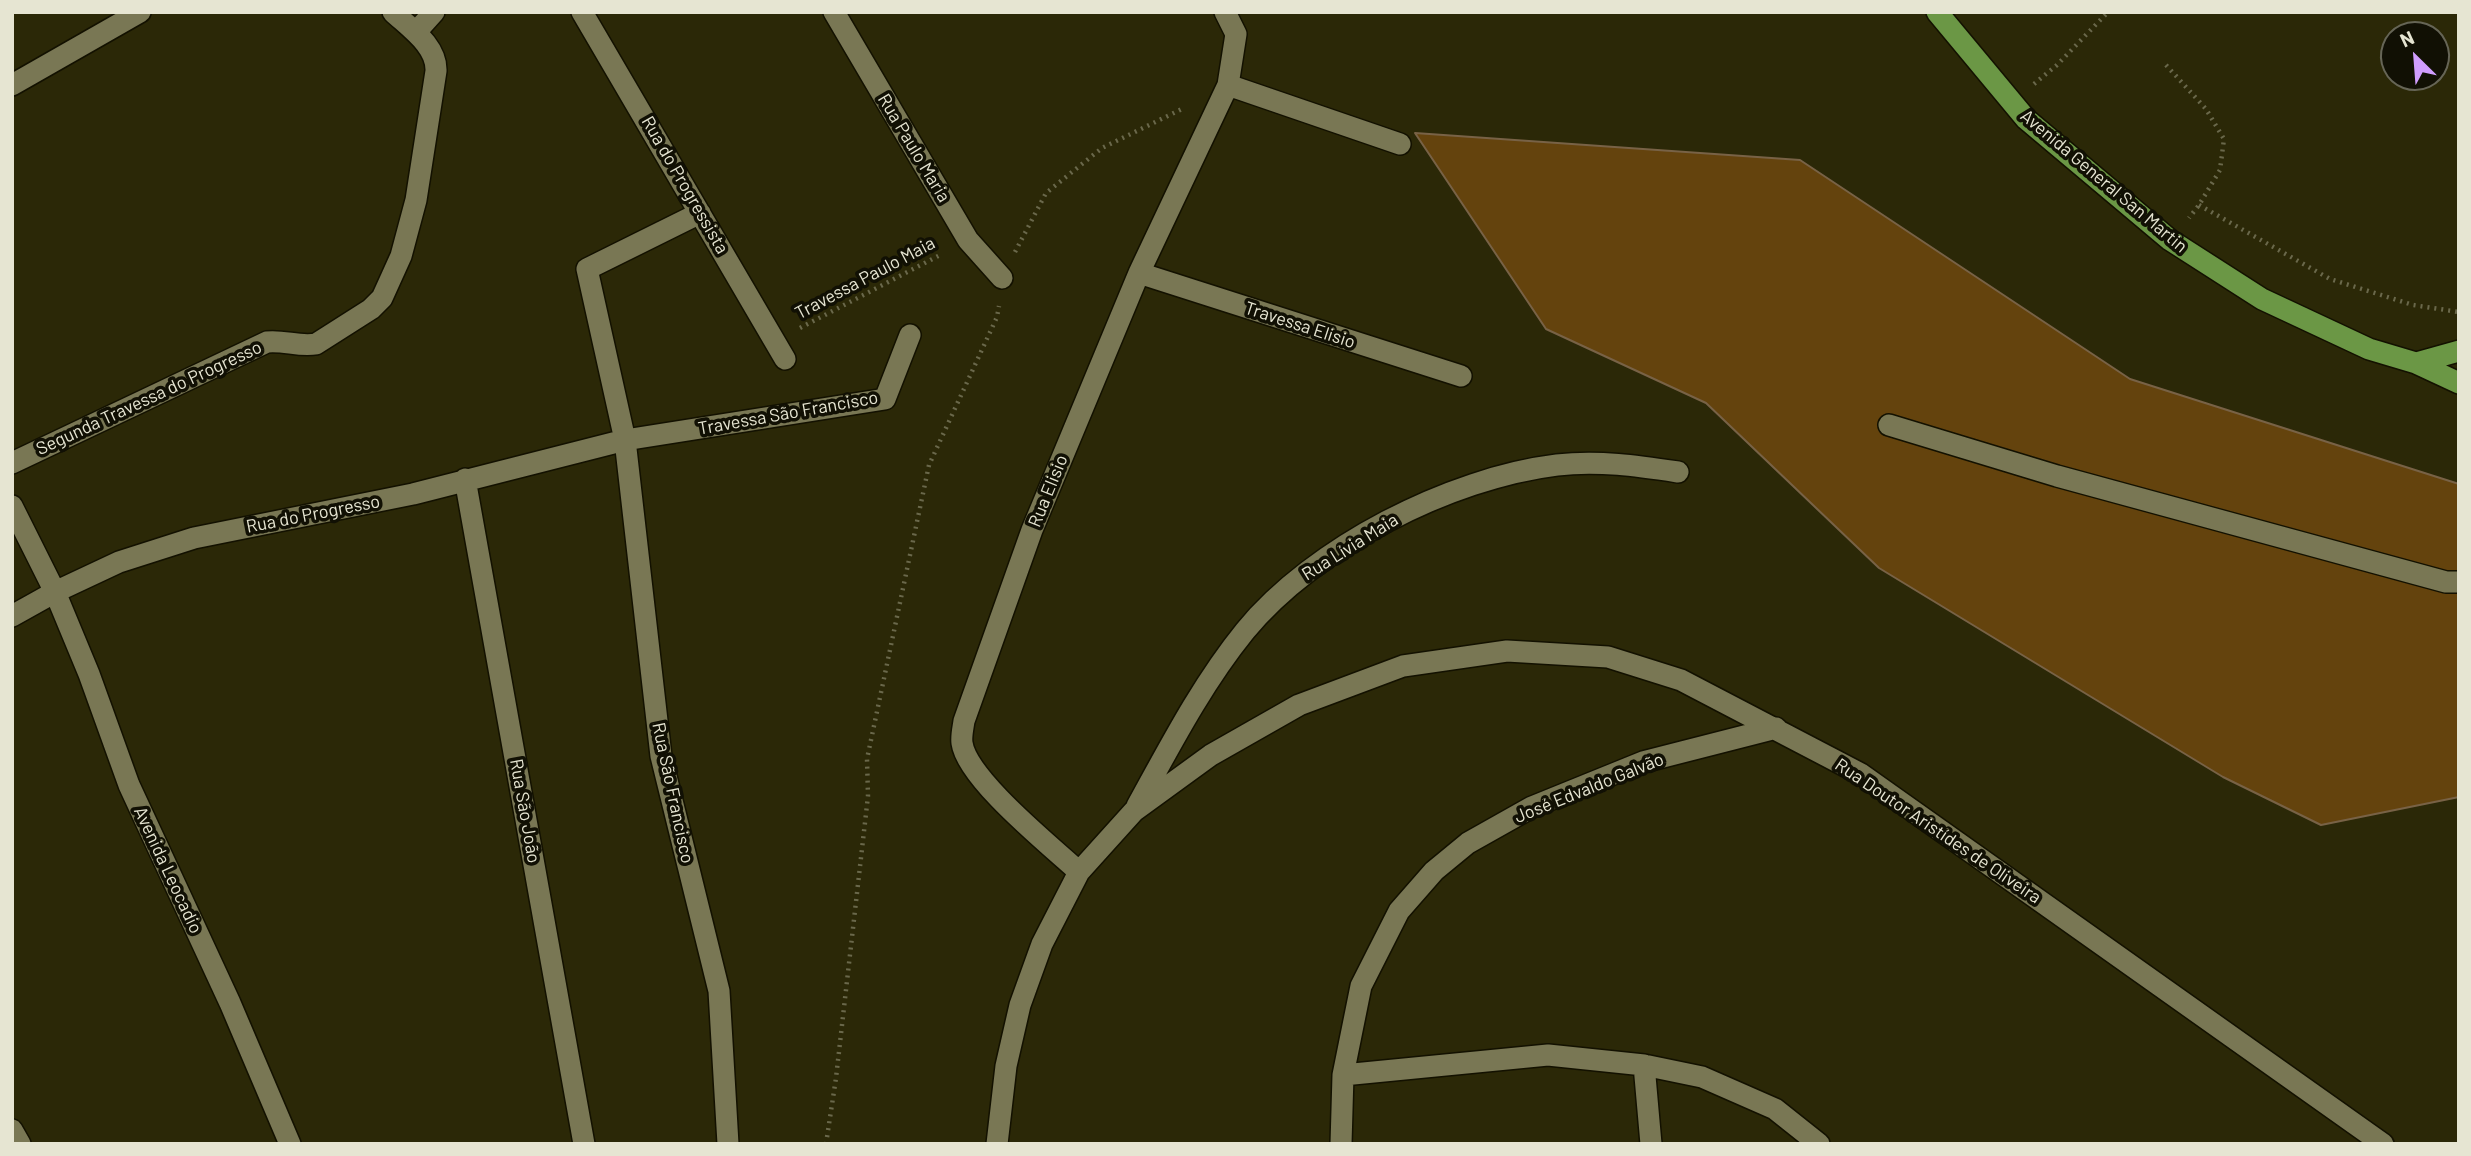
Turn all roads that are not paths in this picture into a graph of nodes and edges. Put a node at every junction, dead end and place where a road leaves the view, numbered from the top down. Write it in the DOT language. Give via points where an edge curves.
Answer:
graph roads {
  1 [pos="140,12"];
  2 [pos="393,12"];
  3 [pos="434,12"];
  4 [pos="582,12"];
  5 [pos="834,12"];
  6 [pos="1225,12"];
  7 [pos="1937,12"];
  8 [pos="416,32"];
  9 [pos="12,85"];
  10 [pos="1228,85"];
  11 [pos="1400,144"];
  12 [pos="700,213"];
  13 [pos="1139,273"];
  14 [pos="1002,278"];
  15 [pos="909,335"];
  16 [pos="780,350"];
  17 [pos="2459,351"];
  18 [pos="2416,363"];
  19 [pos="1461,376"];
  20 [pos="2459,383"];
  21 [pos="1889,425"];
  22 [pos="625,440"];
  23 [pos="12,463"];
  24 [pos="1678,472"];
  25 [pos="465,479"];
  26 [pos="12,506"];
  27 [pos="2459,582"];
  28 [pos="55,592"];
  29 [pos="12,615"];
  30 [pos="1776,728"];
  31 [pos="1134,811"];
  32 [pos="1079,872"];
  33 [pos="1644,1065"];
  34 [pos="1343,1075"];
  35 [pos="12,1130"];
  36 [pos="20,1144"];
  37 [pos="290,1144"];
  38 [pos="584,1144"];
  39 [pos="728,1144"];
  40 [pos="997,1144"];
  41 [pos="1341,1144"];
  42 [pos="1651,1144"];
  43 [pos="1819,1144"];
  44 [pos="2383,1144"];
  1 -- 9 [label="street"];
  2 -- 8 [label="street, Segunda Travessa do Progresso"];
  3 -- 8 [label="street"];
  4 -- 12 [label="street, Rua do Progressista"];
  5 -- 14 [label="street, Rua Paulo Maria" via="968,240"];
  6 -- 10 [label="street, Rua Elisio" via="1235,40"];
  7 -- 18 [label="main road, Avenida General San Martin" via="2026,119 2170,240 2262,299 2369,349"];
  8 -- 23 [label="street, Segunda Travessa do Progresso" via="437,60 418,187 401,256 382,298 316,344 267,342"];
  10 -- 11 [label="street"];
  10 -- 13 [label="street, Rua Elisio"];
  12 -- 16 [label="street, Rua do Progressista"];
  12 -- 22 [label="street, Rua São Francisco" via="587,269"];
  13 -- 19 [label="street, Travessa Elisio"];
  13 -- 32 [label="street, Rua Elisio" via="1032,530 964,721 961,743 986,786"];
  15 -- 22 [label="street, Travessa São Francisco" via="885,399"];
  17 -- 18 [label="main road"];
  18 -- 20 [label="main road, Avenida General San Martin"];
  21 -- 27 [label="street" via="2071,479"];
  22 -- 25 [label="street, Rua do Progresso"];
  22 -- 39 [label="street, Rua São Francisco" via="661,756 719,991"];
  24 -- 31 [label="street, Rua Lívia Maia" via="1612,462 1509,474 1445,493 1388,520 1325,559 1293,582 1246,630 1198,696"];
  25 -- 28 [label="street, Rua do Progresso" via="413,494 194,538 119,562"];
  25 -- 38 [label="street, Rua São João"];
  26 -- 28 [label="street, Avenida Leocadio"];
  28 -- 29 [label="street, Rua do Progresso"];
  28 -- 37 [label="street, Avenida Leocadio" via="129,785"];
  30 -- 31 [label="street, Rua Doutor Aristídes de Oliveira" via="1681,680 1608,657 1507,651 1403,666 1298,705 1211,755"];
  30 -- 34 [label="street, José Edvaldo Galvão" via="1643,762 1532,807 1468,843 1399,911 1361,986"];
  30 -- 44 [label="street, Rua Doutor Aristídes de Oliveira" via="1861,774"];
  31 -- 32 [label="street, Rua Doutor Aristídes de Oliveira"];
  32 -- 40 [label="street, Rua Doutor Aristídes de Oliveira" via="1042,944 1020,1005 1006,1066"];
  33 -- 34 [label="street" via="1548,1055"];
  33 -- 42 [label="street"];
  33 -- 43 [label="street" via="1702,1077 1775,1110"];
  34 -- 41 [label="street, José Edvaldo Galvão"];
  35 -- 36 [label="street"];
}
